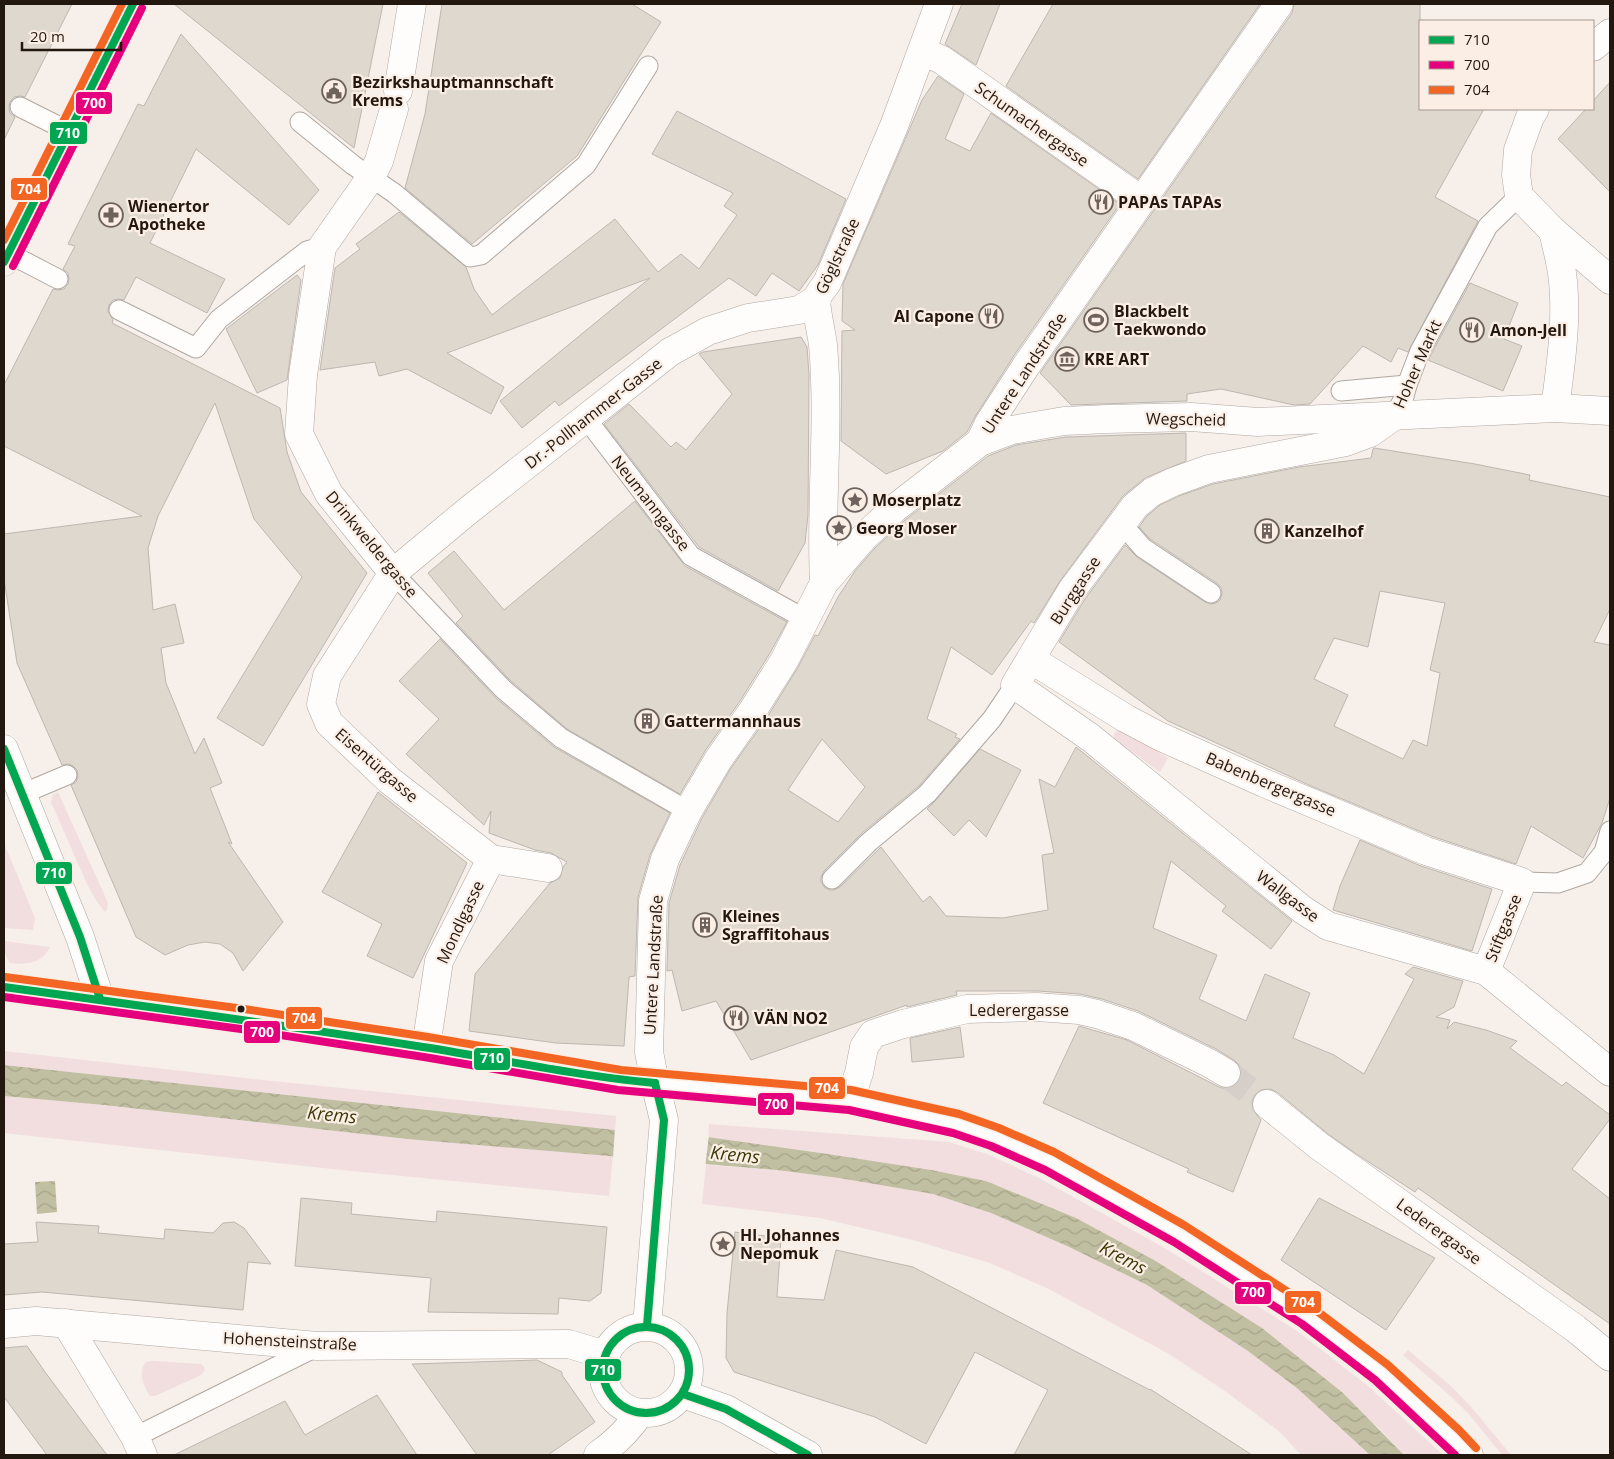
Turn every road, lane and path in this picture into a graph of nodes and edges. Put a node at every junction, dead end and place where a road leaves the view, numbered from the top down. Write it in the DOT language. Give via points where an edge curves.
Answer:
graph roads {
  1 [pos="134,4"];
  2 [pos="412,4"];
  3 [pos="939,4"];
  4 [pos="1279,4"];
  5 [pos="1610,34"];
  6 [pos="1594,46"];
  7 [pos="922,51"];
  8 [pos="648,66"];
  9 [pos="20,107"];
  10 [pos="1534,110"];
  11 [pos="300,122"];
  12 [pos="70,132"];
  13 [pos="370,177"];
  14 [pos="1519,196"];
  15 [pos="1141,200"];
  16 [pos="1553,231"];
  17 [pos="322,247"];
  18 [pos="6,258"];
  19 [pos="58,279"];
  20 [pos="1610,280"];
  21 [pos="817,299"];
  22 [pos="119,310"];
  23 [pos="1407,385"];
  24 [pos="1341,391"];
  25 [pos="1554,408"];
  26 [pos="1610,411"];
  27 [pos="1394,416"];
  28 [pos="585,417"];
  29 [pos="980,442"];
  30 [pos="1122,524"];
  31 [pos="393,573"];
  32 [pos="824,583"];
  33 [pos="1211,593"];
  34 [pos="806,619"];
  35 [pos="1032,660"];
  36 [pos="1015,685"];
  37 [pos="4,749"];
  38 [pos="67,775"];
  39 [pos="22,794"];
  40 [pos="688,811"];
  41 [pos="1610,831"];
  42 [pos="491,858"];
  43 [pos="548,868"];
  44 [pos="832,879"];
  45 [pos="1522,882"];
  46 [pos="1486,970"];
  47 [pos="4,987"];
  48 [pos="100,999"];
  49 [pos="426,1047"];
  50 [pos="1610,1072"];
  51 [pos="1226,1073"];
  52 [pos="656,1083"];
  53 [pos="850,1100"];
  54 [pos="1267,1104"];
  55 [pos="66,1323"];
  56 [pos="4,1324"];
  57 [pos="647,1326"];
  58 [pos="317,1346"];
  59 [pos="605,1355"];
  60 [pos="1610,1357"];
  61 [pos="683,1394"];
  62 [pos="639,1414"];
  63 [pos="139,1446"];
  64 [pos="598,1455"];
  65 [pos="808,1455"];
  66 [pos="1469,1455"];
  1 -- 12 [label="main road"];
  2 -- 13 [label="street, Drinkweldergasse" via="396,100 379,161"];
  3 -- 7 [label="street, Göglstraße"];
  4 -- 15 [label="street, Untere Landstraße"];
  5 -- 6 [label="street"];
  7 -- 15 [label="street, Schumachergasse" via="942,60"];
  7 -- 21 [label="street, Göglstraße" via="894,126"];
  8 -- 13 [label="lane" via="586,165 481,255 470,257"];
  9 -- 12 [label="lane"];
  10 -- 14 [label="street" via="1518,150 1516,175"];
  11 -- 13 [label="lane"];
  12 -- 18 [label="main road"];
  13 -- 17 [label="street, Drinkweldergasse"];
  14 -- 16 [label="street"];
  14 -- 23 [label="lane, Hoher Markt" via="1488,226 1420,351"];
  15 -- 29 [label="street, Untere Landstraße" via="1026,366"];
  16 -- 20 [label="street"];
  16 -- 25 [label="street" via="1562,272 1564,314"];
  17 -- 22 [label="lane" via="307,251 219,319 196,348"];
  17 -- 31 [label="street, Drinkweldergasse" via="303,375 299,434 329,494"];
  18 -- 19 [label="lane"];
  21 -- 28 [label="street, Dr.-Pollhammer-Gasse" via="798,310 748,318 708,331 670,352"];
  21 -- 32 [label="street, Göglstraße" via="825,385"];
  23 -- 24 [label="lane"];
  23 -- 27 [label="lane, Hoher Markt" via="1404,400"];
  25 -- 26 [label="street, Hoher Markt"];
  25 -- 27 [label="street, Hoher Markt"];
  27 -- 29 [label="street, Wegscheid" via="1258,422 1191,417 1064,421 1012,430"];
  27 -- 30 [label="street, Burggasse" via="1370,433 1346,442 1209,470 1173,482 1152,492 1135,506"];
  28 -- 31 [label="street, Dr.-Pollhammer-Gasse"];
  28 -- 34 [label="lane, Neumanngasse" via="691,556"];
  29 -- 32 [label="street, Untere Landstraße" via="895,508 864,537"];
  30 -- 33 [label="lane" via="1143,548"];
  30 -- 35 [label="street, Burggasse" via="1072,590"];
  31 -- 40 [label="lane, Drinkweldergasse" via="503,689 561,738"];
  31 -- 42 [label="street, Eisentürgasse" via="327,676 321,704 330,723 390,780"];
  32 -- 34 [label="street, Untere Landstraße"];
  34 -- 40 [label="street, Untere Landstraße" via="784,661"];
  35 -- 36 [label="street, Burggasse"];
  35 -- 45 [label="street, Babenbergergasse" via="1125,718 1185,748 1426,851"];
  36 -- 44 [label="lane, Burggasse" via="992,719 927,794"];
  36 -- 46 [label="street, Wallgasse" via="1091,738 1323,923"];
  37 -- 39 [label="street"];
  38 -- 39 [label="lane"];
  39 -- 48 [label="street" via="80,937"];
  40 -- 52 [label="street, Untere Landstraße" via="665,859 654,901 649,1052"];
  41 -- 45 [label="lane, Stiftgasse" via="1604,852 1587,873 1558,883"];
  42 -- 43 [label="street, Eisentürgasse"];
  42 -- 49 [label="street, Mondlgasse" via="439,961"];
  45 -- 46 [label="street, Stiftgasse"];
  46 -- 50 [label="street, Wallgasse"];
  47 -- 48 [label="street"];
  48 -- 49 [label="street"];
  49 -- 52 [label="street" via="620,1080"];
  51 -- 53 [label="street, Lederergasse" via="1133,1026 1079,1010 1037,1007 967,1009 873,1034 864,1048"];
  52 -- 53 [label="street"];
  52 -- 57 [label="street, Untere Landstraße" via="664,1120"];
  53 -- 66 [label="street" via="956,1123 995,1137 1049,1161 1180,1233 1308,1316 1381,1372"];
  54 -- 60 [label="street, Lederergasse" via="1319,1146"];
  55 -- 56 [label="street, Hohensteinstraße"];
  55 -- 58 [label="street, Hohensteinstraße"];
  55 -- 63 [label="street"];
  57 -- 59 [label="street" via="624,1332"];
  57 -- 61 [label="street" via="671,1335 682,1345 688,1359 689,1379"];
  58 -- 59 [label="street, Hohensteinstraße" via="569,1344"];
  58 -- 63 [label="lane"];
  59 -- 62 [label="street" via="602,1370 612,1398"];
  61 -- 62 [label="street" via="668,1408 653,1414"];
  61 -- 65 [label="street" via="726,1409"];
  62 -- 64 [label="street" via="612,1446"];
}
